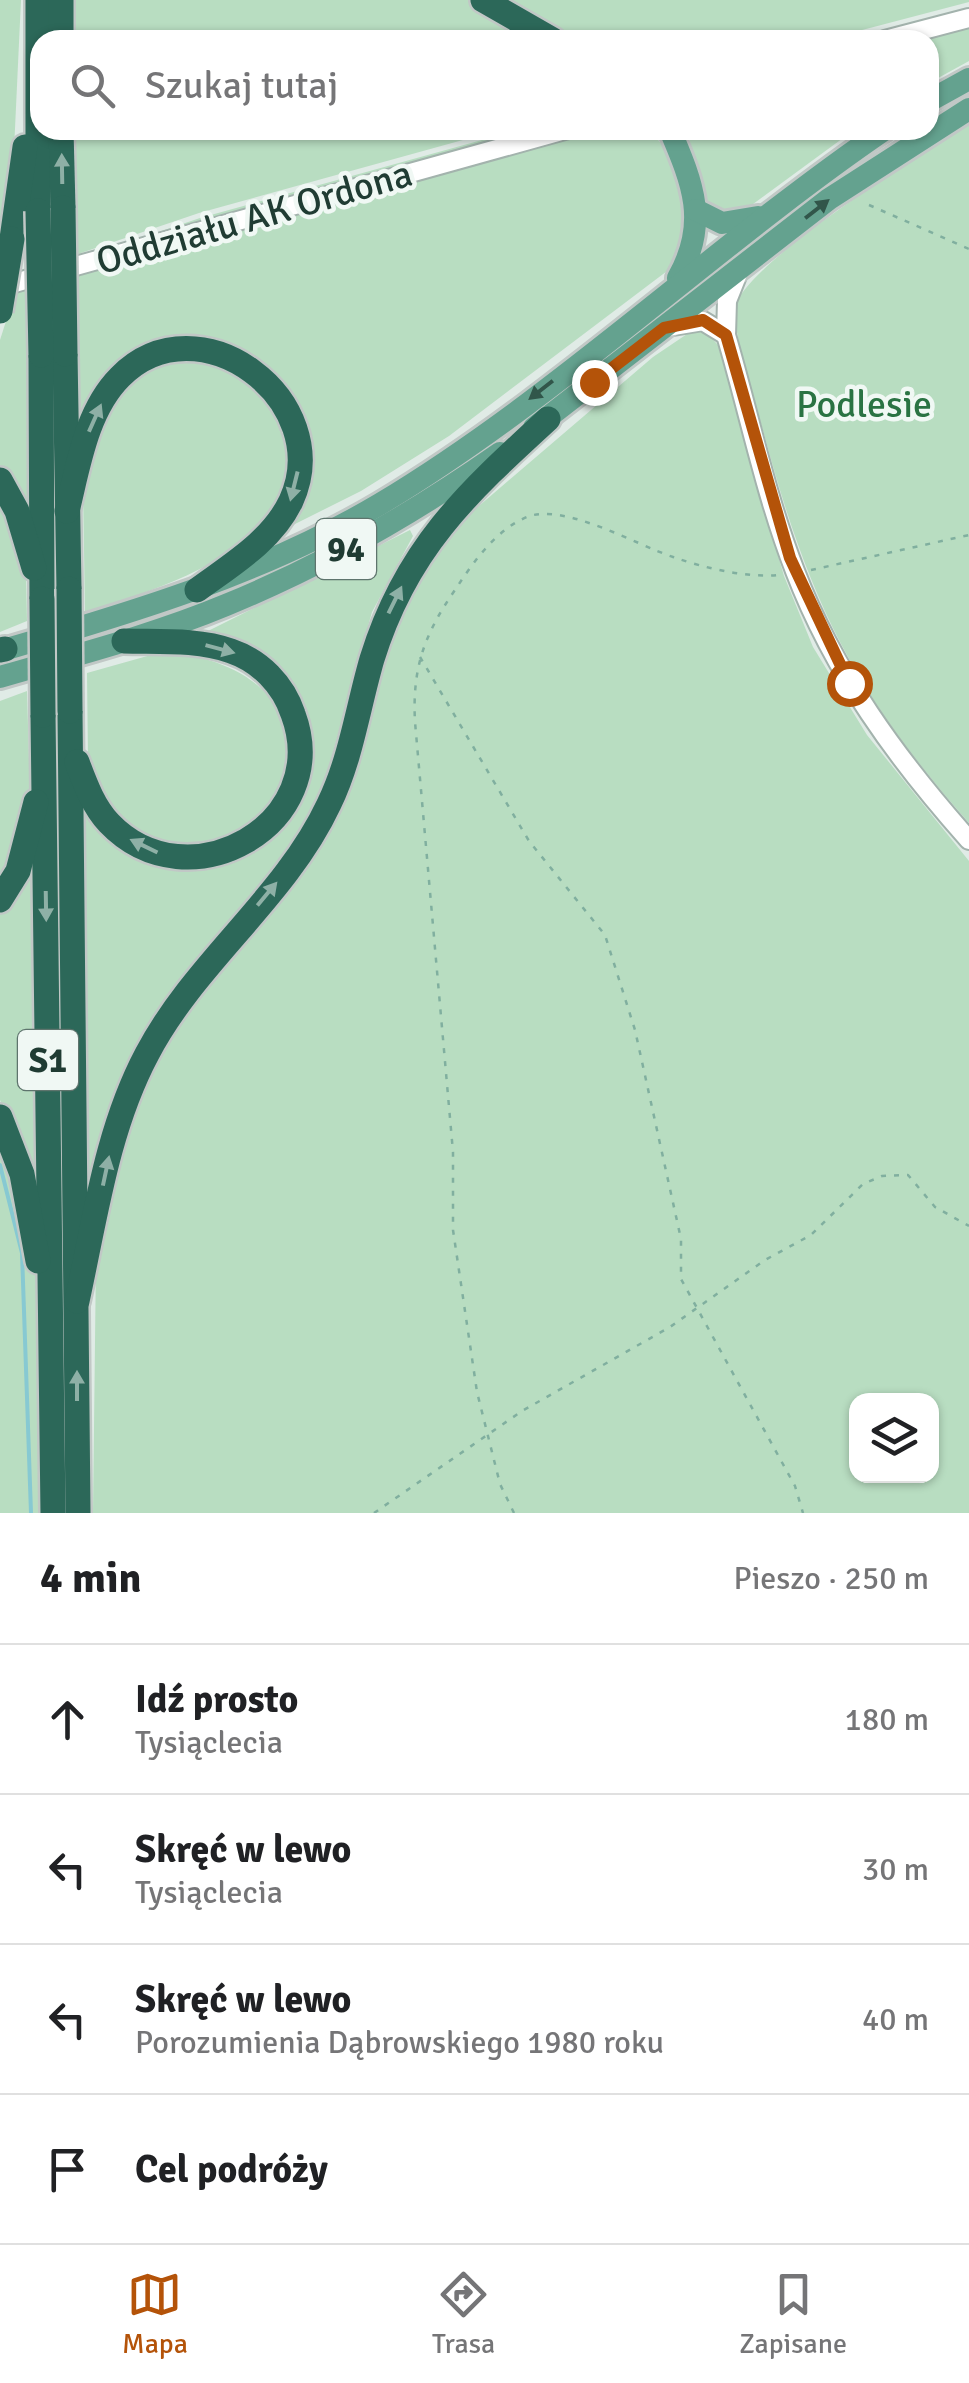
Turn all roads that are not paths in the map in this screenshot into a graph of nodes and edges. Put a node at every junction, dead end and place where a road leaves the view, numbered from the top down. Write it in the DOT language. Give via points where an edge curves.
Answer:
graph roads {
  1 [pos="38,0"];
  2 [pos="61,0"];
  3 [pos="483,0"];
  4 [pos="969,18"];
  5 [pos="38,30"];
  6 [pos="61,30"];
  7 [pos="536,30"];
  8 [pos="923,30"];
  9 [pos="969,78"];
  10 [pos="939,95"];
  11 [pos="969,109"];
  12 [pos="939,127"];
  13 [pos="30,131"];
  14 [pos="41,140"];
  15 [pos="60,140"];
  16 [pos="529,140"];
  17 [pos="673,140"];
  18 [pos="870,140"];
  19 [pos="918,140"];
  20 [pos="51,210"];
  21 [pos="696,210"];
  22 [pos="764,216"];
  23 [pos="740,269"];
  24 [pos="673,287"];
  25 [pos="0,288"];
  26 [pos="0,311"];
  27 [pos="664,328"];
  28 [pos="726,335"];
  29 [pos="53,354"];
  30 [pos="548,418"];
  31 [pos="0,480"];
  32 [pos="67,512"];
  33 [pos="196,590"];
  34 [pos="42,596"];
  35 [pos="124,641"];
  36 [pos="2,650"];
  37 [pos="0,677"];
  38 [pos="70,743"];
  39 [pos="44,773"];
  40 [pos="969,840"];
  41 [pos="0,900"];
  42 [pos="0,1117"];
  43 [pos="76,1300"];
  44 [pos="50,1348"];
  45 [pos="54,1513"];
  46 [pos="78,1513"];
  1 -- 5 [label="highway, S1"];
  2 -- 6 [label="highway"];
  3 -- 7 [label="highway"];
  4 -- 8 [label="street"];
  9 -- 10 [label="main road"];
  12 -- 11 [label="main road, 94, one-way"];
  13 -- 26 [label="highway, bridge"];
  14 -- 20 [label="highway, S1"];
  20 -- 15 [label="highway, S1, one-way"];
  16 -- 25 [label="street, Oddziału AK Ordona"];
  17 -- 21 [label="main road"];
  18 -- 22 [label="main road, 94"];
  23 -- 19 [label="main road, 94, one-way"];
  20 -- 29 [label="highway, S1, bridge"];
  21 -- 22 [label="main road" via="722,223"];
  21 -- 24 [label="main road" via="696,243"];
  22 -- 24 [label="main road, 94"];
  23 -- 27 [label="main road, 94"];
  23 -- 28 [label="street" via="726,301"];
  24 -- 33 [label="main road, 94, one-way" via="405,488 297,547"];
  27 -- 28 [label="street" via="703,320"];
  27 -- 30 [label="main road, 94"];
  28 -- 40 [label="street" via="796,574 824,637 866,709"];
  29 -- 32 [label="highway, S1"];
  29 -- 34 [label="highway, S1"];
  30 -- 35 [label="main road, 94" via="353,546 222,607"];
  43 -- 30 [label="highway, one-way" via="110,1152 146,1054 195,981 290,867 330,803 384,623 414,564 462,496"];
  31 -- 34 [label="highway" via="17,511"];
  32 -- 33 [label="highway, one-way" via="85,441 122,374 148,358 182,351 208,350 244,365 277,390 288,410 298,440 296,484 267,534"];
  32 -- 38 [label="highway, S1, bridge"];
  33 -- 36 [label="main road, 94"];
  34 -- 39 [label="highway, S1, bridge"];
  35 -- 37 [label="main road, 94"];
  35 -- 38 [label="highway, one-way" via="210,644 255,662 277,684 298,726 301,753 287,804 267,828 233,850 192,858 160,854 109,823"];
  38 -- 43 [label="highway, S1"];
  39 -- 41 [label="highway" via="18,872"];
  39 -- 44 [label="highway, S1, one-way"];
  42 -- 44 [label="highway" via="28,1202"];
  46 -- 43 [label="highway, S1, one-way"];
  44 -- 45 [label="highway, S1"];
}
